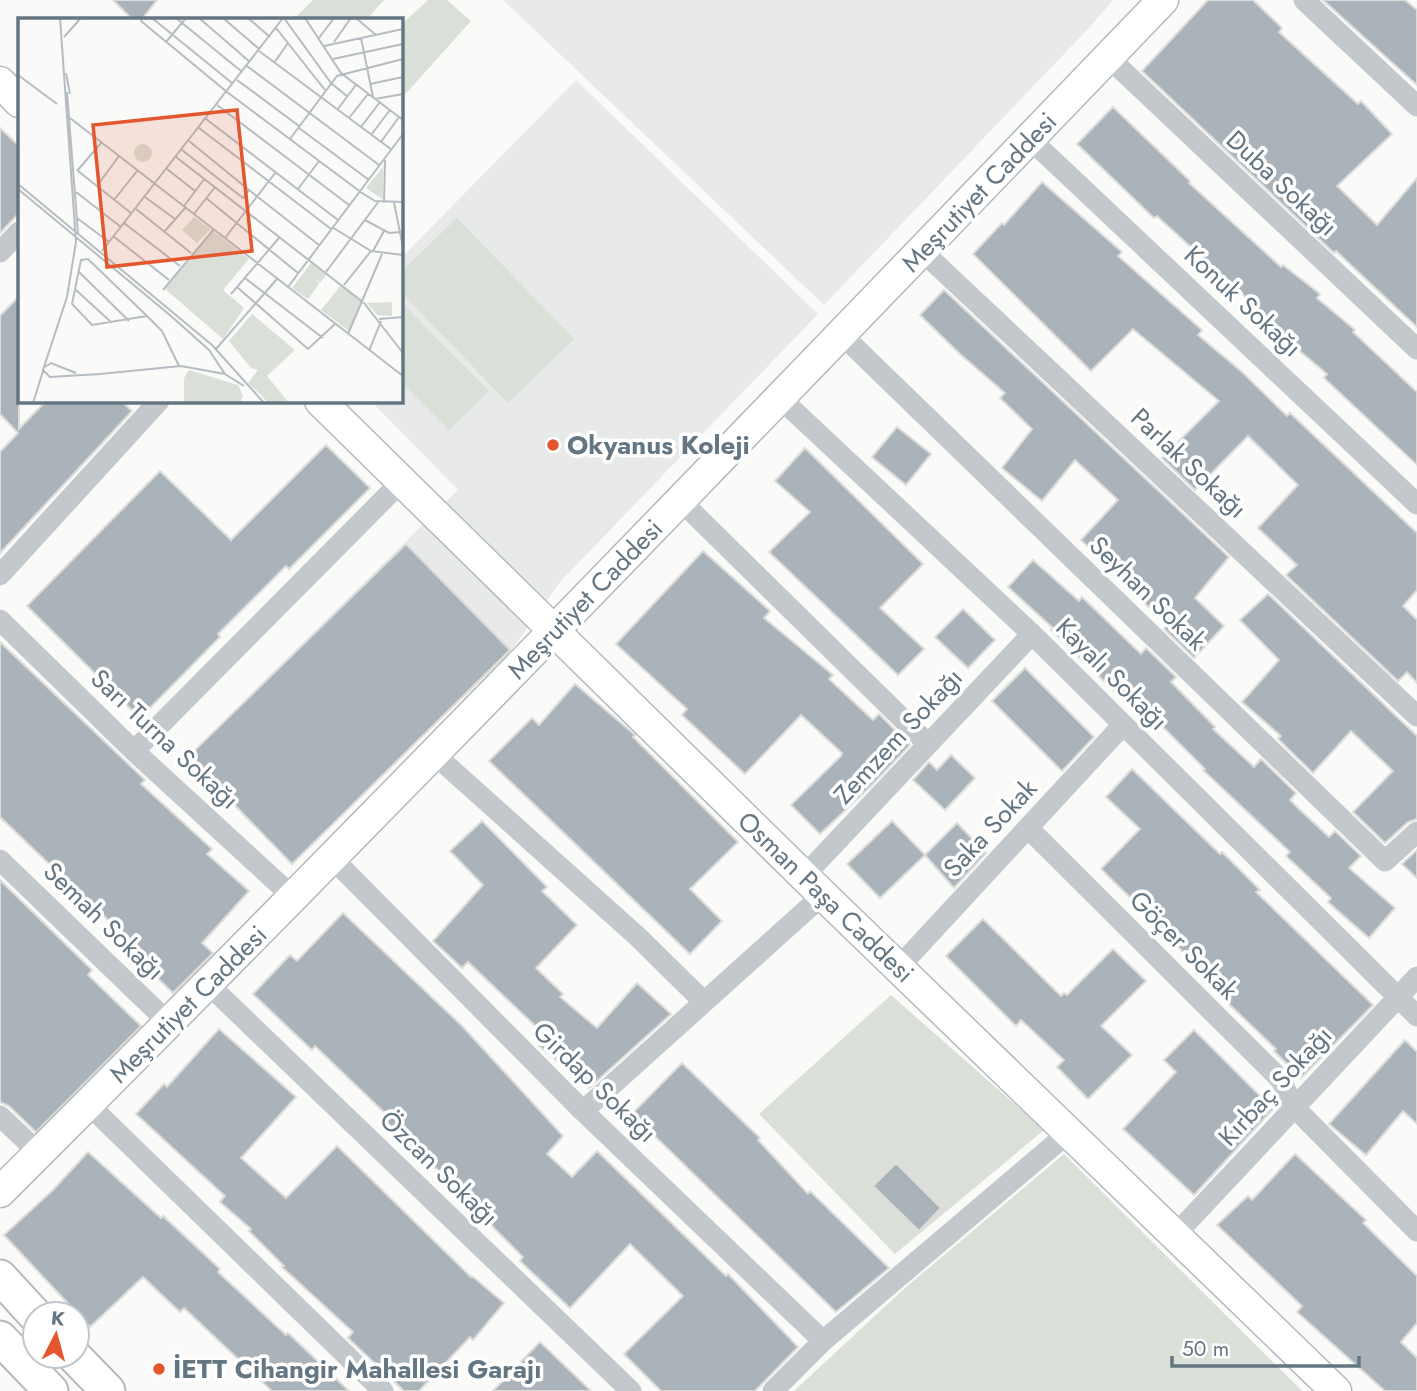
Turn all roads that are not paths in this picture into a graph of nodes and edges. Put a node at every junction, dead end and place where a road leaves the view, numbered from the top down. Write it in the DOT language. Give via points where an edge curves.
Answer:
graph roads {
  1 [pos="1163,0"];
  2 [pos="1304,0"];
  3 [pos="1108,57"];
  4 [pos="0,82"];
  5 [pos="18,101"];
  6 [pos="1417,106"];
  7 [pos="1030,139"];
  8 [pos="18,233"];
  9 [pos="922,251"];
  10 [pos="0,252"];
  11 [pos="841,334"];
  12 [pos="1417,349"];
  13 [pos="780,398"];
  14 [pos="158,402"];
  15 [pos="321,402"];
  16 [pos="402,481"];
  17 [pos="680,500"];
  18 [pos="1417,504"];
  19 [pos="0,575"];
  20 [pos="0,620"];
  21 [pos="554,631"];
  22 [pos="1032,634"];
  23 [pos="1417,716"];
  24 [pos="1123,725"];
  25 [pos="928,744"];
  26 [pos="134,751"];
  27 [pos="434,754"];
  28 [pos="1028,828"];
  29 [pos="1417,832"];
  30 [pos="332,858"];
  31 [pos="0,860"];
  32 [pos="813,885"];
  33 [pos="293,897"];
  34 [pos="898,968"];
  35 [pos="1417,976"];
  36 [pos="208,984"];
  37 [pos="1397,997"];
  38 [pos="704,1002"];
  39 [pos="1417,1016"];
  40 [pos="169,1023"];
  41 [pos="88,1104"];
  42 [pos="1293,1106"];
  43 [pos="583,1111"];
  44 [pos="0,1116"];
  45 [pos="1068,1133"];
  46 [pos="39,1153"];
  47 [pos="0,1192"];
  48 [pos="1417,1231"];
  49 [pos="1174,1236"];
  50 [pos="0,1277"];
  51 [pos="21,1300"];
  52 [pos="0,1338"];
  53 [pos="823,1341"];
  54 [pos="88,1370"];
  55 [pos="51,1391"];
  56 [pos="108,1391"];
  57 [pos="383,1391"];
  58 [pos="631,1391"];
  59 [pos="773,1391"];
  60 [pos="1336,1391"];
  1 -- 3 [label="main road, Meşrutiyet Caddesi"];
  2 -- 6 [label="street"];
  3 -- 7 [label="main road, Meşrutiyet Caddesi"];
  3 -- 12 [label="street, Duba Sokağı"];
  4 -- 5 [label="main road"];
  7 -- 9 [label="main road, Meşrutiyet Caddesi"];
  7 -- 18 [label="street, Konuk Sokağı"];
  8 -- 10 [label="street"];
  9 -- 11 [label="main road, Meşrutiyet Caddesi"];
  9 -- 23 [label="street, Parlak Sokağı"];
  11 -- 13 [label="main road, Meşrutiyet Caddesi"];
  11 -- 29 [label="street, Seyhan Sokak" via="1385,862"];
  13 -- 17 [label="main road, Meşrutiyet Caddesi"];
  13 -- 22 [label="street, Kayalı Sokağı"];
  14 -- 19 [label="street"];
  15 -- 16 [label="main road, Osman Paşa Caddesi"];
  16 -- 21 [label="main road, Osman Paşa Caddesi"];
  16 -- 26 [label="street"];
  17 -- 21 [label="main road, Meşrutiyet Caddesi"];
  17 -- 25 [label="street"];
  20 -- 26 [label="street, Sarı Turna Sokağı"];
  21 -- 27 [label="main road, Meşrutiyet Caddesi"];
  21 -- 32 [label="main road, Osman Paşa Caddesi"];
  22 -- 24 [label="street, Kayalı Sokağı"];
  22 -- 25 [label="street, Zemzem Sokağı"];
  24 -- 28 [label="street, Saka Sokak"];
  24 -- 37 [label="street, Kayalı Sokağı"];
  25 -- 32 [label="street, Zemzem Sokağı"];
  26 -- 33 [label="street, Sarı Turna Sokağı"];
  27 -- 30 [label="main road, Meşrutiyet Caddesi"];
  27 -- 38 [label="street"];
  28 -- 34 [label="street, Saka Sokak"];
  28 -- 42 [label="street, Göçer Sokak" via="1281,1080"];
  30 -- 33 [label="main road, Meşrutiyet Caddesi"];
  30 -- 43 [label="street, Girdap Sokağı"];
  31 -- 40 [label="street, Semah Sokağı"];
  32 -- 34 [label="main road, Osman Paşa Caddesi"];
  32 -- 38 [label="street, Zemzem Sokağı"];
  33 -- 36 [label="main road, Meşrutiyet Caddesi"];
  34 -- 45 [label="main road, Osman Paşa Caddesi"];
  35 -- 37 [label="street, Kırbaç Sokağı"];
  36 -- 40 [label="main road, Meşrutiyet Caddesi"];
  36 -- 58 [label="street, Özcan Sokağı"];
  37 -- 39 [label="street, Kayalı Sokağı"];
  37 -- 42 [label="street, Kırbaç Sokağı"];
  38 -- 43 [label="street, Zemzem Sokağı"];
  40 -- 41 [label="main road, Meşrutiyet Caddesi"];
  41 -- 46 [label="main road, Meşrutiyet Caddesi"];
  41 -- 57 [label="street"];
  42 -- 48 [label="street, Göçer Sokak"];
  42 -- 49 [label="street, Kırbaç Sokağı"];
  43 -- 53 [label="street, Girdap Sokağı"];
  44 -- 46 [label="street"];
  45 -- 49 [label="main road, Osman Paşa Caddesi"];
  45 -- 53 [label="street"];
  46 -- 47 [label="main road, Meşrutiyet Caddesi"];
  49 -- 60 [label="main road, Osman Paşa Caddesi"];
  50 -- 51 [label="main road"];
  52 -- 55 [label="main road"];
  53 -- 59 [label="street"];
  54 -- 56 [label="main road"];
}
